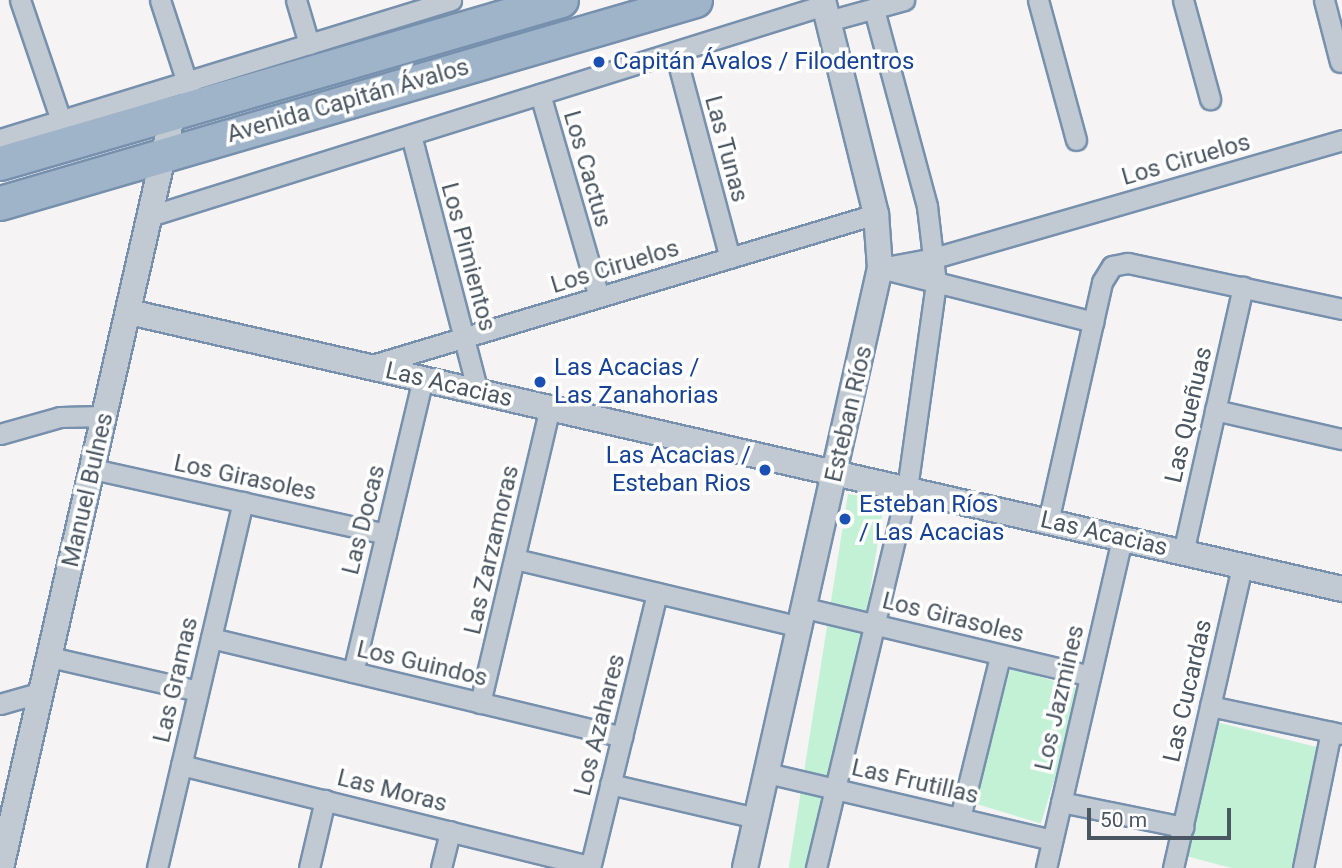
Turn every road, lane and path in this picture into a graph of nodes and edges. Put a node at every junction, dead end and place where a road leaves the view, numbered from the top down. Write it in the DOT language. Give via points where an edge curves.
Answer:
graph roads {
  1 [pos="20,0"];
  2 [pos="160,0"];
  3 [pos="296,0"];
  4 [pos="561,0"];
  5 [pos="695,0"];
  6 [pos="904,0"];
  7 [pos="1038,0"];
  8 [pos="1183,0"];
  9 [pos="1324,0"];
  10 [pos="438,2"];
  11 [pos="825,9"];
  12 [pos="874,9"];
  13 [pos="309,44"];
  14 [pos="675,52"];
  15 [pos="1340,62"];
  16 [pos="540,94"];
  17 [pos="1210,99"];
  18 [pos="184,100"];
  19 [pos="65,132"];
  20 [pos="411,135"];
  21 [pos="0,139"];
  22 [pos="1076,140"];
  23 [pos="1342,140"];
  24 [pos="165,154"];
  25 [pos="0,163"];
  26 [pos="0,203"];
  27 [pos="876,215"];
  28 [pos="150,216"];
  29 [pos="730,258"];
  30 [pos="934,258"];
  31 [pos="880,268"];
  32 [pos="936,283"];
  33 [pos="1243,287"];
  34 [pos="599,297"];
  35 [pos="1342,309"];
  36 [pos="129,312"];
  37 [pos="1094,322"];
  38 [pos="464,338"];
  39 [pos="368,366"];
  40 [pos="423,379"];
  41 [pos="478,392"];
  42 [pos="550,408"];
  43 [pos="1215,410"];
  44 [pos="105,416"];
  45 [pos="0,434"];
  46 [pos="1342,439"];
  47 [pos="93,469"];
  48 [pos="836,473"];
  49 [pos="907,489"];
  50 [pos="243,502"];
  51 [pos="1048,522"];
  52 [pos="386,534"];
  53 [pos="1122,539"];
  54 [pos="1183,553"];
  55 [pos="515,559"];
  56 [pos="1242,566"];
  57 [pos="1342,589"];
  58 [pos="657,593"];
  59 [pos="803,618"];
  60 [pos="874,624"];
  61 [pos="211,638"];
  62 [pos="1000,656"];
  63 [pos="50,657"];
  64 [pos="353,672"];
  65 [pos="1090,676"];
  66 [pos="198,691"];
  67 [pos="41,692"];
  68 [pos="480,703"];
  69 [pos="0,704"];
  70 [pos="1210,706"];
  71 [pos="1336,733"];
  72 [pos="622,737"];
  73 [pos="181,765"];
  74 [pos="766,773"];
  75 [pos="610,783"];
  76 [pos="835,789"];
  77 [pos="325,800"];
  78 [pos="1061,802"];
  79 [pos="757,818"];
  80 [pos="960,818"];
  81 [pos="1183,827"];
  82 [pos="450,831"];
  83 [pos="1052,840"];
  84 [pos="3,854"];
  85 [pos="590,867"];
  86 [pos="1177,867"];
  87 [pos="157,868"];
  88 [pos="309,868"];
  89 [pos="441,868"];
  90 [pos="745,868"];
  91 [pos="816,868"];
  92 [pos="1046,868"];
  93 [pos="1303,868"];
  1 -- 19 [label="street"];
  2 -- 18 [label="street, Manuel Bulnes"];
  3 -- 13 [label="street"];
  4 -- 18 [label="highway, Avenida Capitán Ávalos"];
  5 -- 24 [label="highway, Avenida Capitán Ávalos"];
  6 -- 12 [label="street, Avenida Capitán Ávalos"];
  7 -- 22 [label="street"];
  8 -- 17 [label="street"];
  9 -- 15 [label="street"];
  10 -- 13 [label="street, Avenida Capitán Ávalos"];
  11 -- 12 [label="street, Avenida Capitán Ávalos"];
  11 -- 14 [label="street, Avenida Capitán Ávalos"];
  11 -- 27 [label="street, Esteban Ríos"];
  12 -- 30 [label="street" via="927,206"];
  13 -- 18 [label="street, Avenida Capitán Ávalos"];
  14 -- 16 [label="street, Avenida Capitán Ávalos"];
  14 -- 29 [label="street, Las Tunas"];
  16 -- 20 [label="street, Avenida Capitán Ávalos"];
  16 -- 34 [label="street, Los Cactus"];
  18 -- 19 [label="highway, Avenida Capitán Ávalos"];
  18 -- 24 [label="street, Manuel Bulnes"];
  19 -- 21 [label="street, Avenida Capitán Ávalos"];
  19 -- 25 [label="highway, Avenida Capitán Ávalos"];
  20 -- 28 [label="street, Avenida Capitán Ávalos"];
  20 -- 38 [label="street, Los Pimientos"];
  23 -- 30 [label="street, Los Ciruelos"];
  24 -- 26 [label="highway, Avenida Capitán Ávalos"];
  24 -- 28 [label="street, Manuel Bulnes"];
  27 -- 29 [label="street, Los Ciruelos"];
  27 -- 31 [label="street, Esteban Ríos"];
  28 -- 36 [label="street, Manuel Bulnes"];
  29 -- 34 [label="street, Los Ciruelos"];
  30 -- 31 [label="street, Los Ciruelos"];
  30 -- 32 [label="street"];
  31 -- 32 [label="street"];
  31 -- 48 [label="street, Esteban Ríos"];
  32 -- 37 [label="street"];
  32 -- 49 [label="street"];
  33 -- 35 [label="street"];
  33 -- 37 [label="street" via="1128,263 1112,266 1103,277"];
  33 -- 43 [label="street, Las Queñuas"];
  34 -- 38 [label="street, Los Ciruelos"];
  36 -- 39 [label="street, Las Acacias"];
  36 -- 44 [label="street, Manuel Bulnes"];
  37 -- 51 [label="street"];
  38 -- 39 [label="street, Los Ciruelos"];
  38 -- 41 [label="street, Los Pimientos"];
  39 -- 40 [label="street, Las Acacias"];
  40 -- 41 [label="street, Las Acacias"];
  40 -- 52 [label="street, Las Docas"];
  41 -- 42 [label="street, Las Acacias"];
  42 -- 48 [label="street, Las Acacias"];
  42 -- 55 [label="street, Las Zarzamoras"];
  43 -- 46 [label="street"];
  43 -- 54 [label="street, Las Queñuas"];
  44 -- 45 [label="street" via="60,417"];
  44 -- 47 [label="street, Manuel Bulnes"];
  47 -- 50 [label="street, Los Girasoles"];
  47 -- 63 [label="street, Manuel Bulnes"];
  48 -- 49 [label="street, Las Acacias"];
  48 -- 59 [label="street, Esteban Ríos"];
  49 -- 51 [label="street, Las Acacias"];
  49 -- 60 [label="street"];
  50 -- 52 [label="street, Los Girasoles"];
  50 -- 61 [label="street, Las Gramas"];
  51 -- 53 [label="street, Las Acacias"];
  52 -- 64 [label="street, Las Docas"];
  53 -- 54 [label="street, Las Acacias"];
  53 -- 65 [label="street, Los Jazmines"];
  54 -- 56 [label="street, Las Acacias"];
  55 -- 58 [label="street, Los Girasoles"];
  55 -- 68 [label="street, Las Zarzamoras"];
  56 -- 57 [label="street, Las Acacias"];
  56 -- 70 [label="street, Las Cucardas"];
  58 -- 59 [label="street, Los Girasoles"];
  58 -- 72 [label="street, Los Azahares"];
  59 -- 60 [label="street, Los Girasoles"];
  59 -- 74 [label="street, Esteban Ríos"];
  60 -- 62 [label="street, Los Girasoles"];
  60 -- 76 [label="street"];
  61 -- 64 [label="street, Los Guindos"];
  61 -- 66 [label="street, Las Gramas"];
  62 -- 65 [label="street, Los Girasoles"];
  62 -- 80 [label="street"];
  63 -- 66 [label="street"];
  63 -- 67 [label="street, Manuel Bulnes"];
  64 -- 68 [label="street, Los Guindos"];
  65 -- 78 [label="street, Los Jazmines"];
  66 -- 73 [label="street, Las Gramas"];
  67 -- 69 [label="street"];
  67 -- 84 [label="street, Manuel Bulnes"];
  68 -- 72 [label="street, Los Guindos"];
  70 -- 71 [label="street"];
  70 -- 81 [label="street, Las Cucardas"];
  71 -- 93 [label="street"];
  72 -- 75 [label="street, Los Azahares"];
  73 -- 77 [label="street, Las Moras"];
  73 -- 87 [label="street, Las Gramas"];
  74 -- 76 [label="street, Las Frutillas"];
  74 -- 79 [label="street, Esteban Ríos"];
  75 -- 79 [label="street"];
  75 -- 85 [label="street, Los Azahares"];
  76 -- 80 [label="street, Las Frutillas"];
  76 -- 91 [label="street"];
  77 -- 82 [label="street, Las Moras"];
  77 -- 88 [label="street"];
  78 -- 81 [label="street"];
  78 -- 83 [label="street, Los Jazmines"];
  79 -- 90 [label="street, Esteban Ríos"];
  80 -- 83 [label="street, Las Frutillas"];
  81 -- 86 [label="street, Las Cucardas"];
  82 -- 85 [label="street, Las Moras"];
  82 -- 89 [label="street"];
  83 -- 92 [label="street, Los Jazmines"];
}
